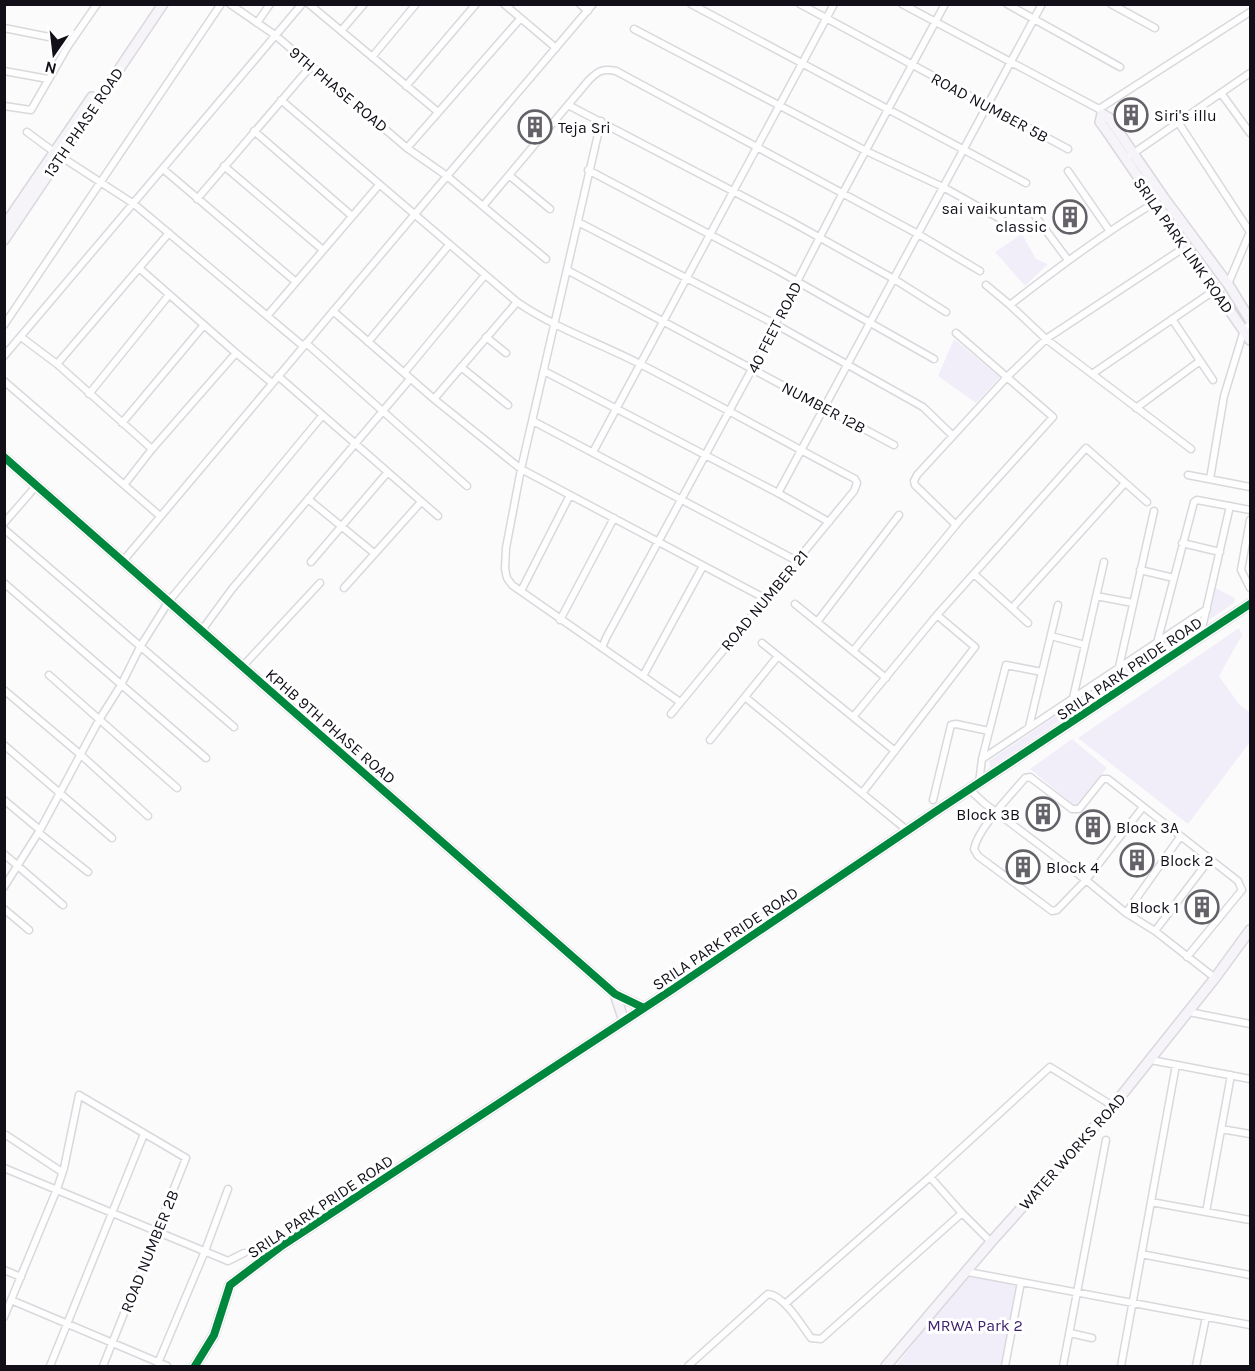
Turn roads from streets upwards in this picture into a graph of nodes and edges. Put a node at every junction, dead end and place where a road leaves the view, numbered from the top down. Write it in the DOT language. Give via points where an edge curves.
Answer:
graph roads {
  1 [pos="97,4"];
  2 [pos="155,4"];
  3 [pos="163,4"];
  4 [pos="221,4"];
  5 [pos="230,4"];
  6 [pos="270,4"];
  7 [pos="302,4"];
  8 [pos="309,4"];
  9 [pos="364,4"];
  10 [pos="416,4"];
  11 [pos="476,4"];
  12 [pos="504,4"];
  13 [pos="580,4"];
  14 [pos="593,4"];
  15 [pos="691,4"];
  16 [pos="800,4"];
  17 [pos="834,4"];
  18 [pos="902,4"];
  19 [pos="945,4"];
  20 [pos="1007,4"];
  21 [pos="1042,4"];
  22 [pos="1111,4"];
  23 [pos="588,11"];
  24 [pos="1251,12"];
  25 [pos="520,19"];
  26 [pos="826,19"];
  27 [pos="1035,19"];
  28 [pos="935,22"];
  29 [pos="257,23"];
  30 [pos="4,28"];
  31 [pos="1155,28"];
  32 [pos="634,29"];
  33 [pos="341,31"];
  34 [pos="275,35"];
  35 [pos="49,36"];
  36 [pos="556,48"];
  37 [pos="372,57"];
  38 [pos="802,63"];
  39 [pos="1010,63"];
  40 [pos="912,65"];
  41 [pos="311,66"];
  42 [pos="1120,67"];
  43 [pos="4,71"];
  44 [pos="1251,73"];
  45 [pos="48,79"];
  46 [pos="406,86"];
  47 [pos="1221,93"];
  48 [pos="281,100"];
  49 [pos="568,105"];
  50 [pos="780,105"];
  51 [pos="4,106"];
  52 [pos="987,106"];
  53 [pos="888,109"];
  54 [pos="438,112"];
  55 [pos="1101,112"];
  56 [pos="601,121"];
  57 [pos="1178,122"];
  58 [pos="73,131"];
  59 [pos="254,131"];
  60 [pos="27,132"];
  61 [pos="1251,133"];
  62 [pos="408,148"];
  63 [pos="757,148"];
  64 [pos="964,149"];
  65 [pos="1068,149"];
  66 [pos="866,151"];
  67 [pos="1133,153"];
  68 [pos="57,154"];
  69 [pos="1125,159"];
  70 [pos="224,166"];
  71 [pos="163,170"];
  72 [pos="588,170"];
  73 [pos="1068,171"];
  74 [pos="447,176"];
  75 [pos="510,176"];
  76 [pos="41,178"];
  77 [pos="103,182"];
  78 [pos="1026,183"];
  79 [pos="379,185"];
  80 [pos="943,187"];
  81 [pos="733,191"];
  82 [pos="843,194"];
  83 [pos="197,199"];
  84 [pos="1154,203"];
  85 [pos="134,204"];
  86 [pos="483,206"];
  87 [pos="550,209"];
  88 [pos="1030,209"];
  89 [pos="414,215"];
  90 [pos="352,216"];
  91 [pos="1004,221"];
  92 [pos="579,222"];
  93 [pos="4,226"];
  94 [pos="1109,230"];
  95 [pos="1250,231"];
  96 [pos="169,233"];
  97 [pos="709,234"];
  98 [pos="918,234"];
  99 [pos="820,237"];
  100 [pos="4,240"];
  101 [pos="449,245"];
  102 [pos="1185,247"];
  103 [pos="322,250"];
  104 [pos="546,259"];
  105 [pos="1068,260"];
  106 [pos="139,268"];
  107 [pos="567,270"];
  108 [pos="980,271"];
  109 [pos="484,275"];
  110 [pos="686,278"];
  111 [pos="894,279"];
  112 [pos="797,281"];
  113 [pos="296,282"];
  114 [pos="1228,284"];
  115 [pos="986,285"];
  116 [pos="1215,290"];
  117 [pos="169,295"];
  118 [pos="517,302"];
  119 [pos="1010,305"];
  120 [pos="333,310"];
  121 [pos="946,312"];
  122 [pos="267,316"];
  123 [pos="1172,319"];
  124 [pos="663,321"];
  125 [pos="555,323"];
  126 [pos="870,323"];
  127 [pos="775,324"];
  128 [pos="4,325"];
  129 [pos="204,325"];
  130 [pos="1248,325"];
  131 [pos="956,333"];
  132 [pos="21,337"];
  133 [pos="486,337"];
  134 [pos="1046,339"];
  135 [pos="1251,340"];
  136 [pos="368,342"];
  137 [pos="304,345"];
  138 [pos="506,352"];
  139 [pos="236,353"];
  140 [pos="4,356"];
  141 [pos="934,359"];
  142 [pos="1200,361"];
  143 [pos="57,364"];
  144 [pos="640,364"];
  145 [pos="847,365"];
  146 [pos="461,367"];
  147 [pos="752,369"];
  148 [pos="544,371"];
  149 [pos="404,373"];
  150 [pos="1092,374"];
  151 [pos="278,376"];
  152 [pos="1006,377"];
  153 [pos="410,379"];
  154 [pos="1213,380"];
  155 [pos="4,381"];
  156 [pos="272,383"];
  157 [pos="89,394"];
  158 [pos="434,399"];
  159 [pos="508,405"];
  160 [pos="825,407"];
  161 [pos="1136,408"];
  162 [pos="616,409"];
  163 [pos="382,411"];
  164 [pos="729,411"];
  165 [pos="322,416"];
  166 [pos="533,421"];
  167 [pos="122,423"];
  168 [pos="953,436"];
  169 [pos="354,444"];
  170 [pos="894,445"];
  171 [pos="1191,449"];
  172 [pos="152,450"];
  173 [pos="801,450"];
  174 [pos="593,452"];
  175 [pos="705,455"];
  176 [pos="4,457"];
  177 [pos="521,469"];
  178 [pos="387,473"];
  179 [pos="1188,475"];
  180 [pos="1210,479"];
  181 [pos="1125,483"];
  182 [pos="37,485"];
  183 [pos="124,485"];
  184 [pos="467,486"];
  185 [pos="1251,487"];
  186 [pos="778,493"];
  187 [pos="570,495"];
  188 [pos="682,498"];
  189 [pos="308,499"];
  190 [pos="421,502"];
  191 [pos="1147,502"];
  192 [pos="1230,506"];
  193 [pos="1251,510"];
  194 [pos="1154,511"];
  195 [pos="899,515"];
  196 [pos="160,516"];
  197 [pos="438,516"];
  198 [pos="614,518"];
  199 [pos="1251,520"];
  200 [pos="829,522"];
  201 [pos="4,523"];
  202 [pos="956,525"];
  203 [pos="341,526"];
  204 [pos="4,529"];
  205 [pos="658,542"];
  206 [pos="1182,543"];
  207 [pos="1220,552"];
  208 [pos="374,553"];
  209 [pos="123,561"];
  210 [pos="797,561"];
  211 [pos="311,562"];
  212 [pos="1104,562"];
  213 [pos="703,566"];
  214 [pos="1140,570"];
  215 [pos="974,574"];
  216 [pos="1173,578"];
  217 [pos="4,583"];
  218 [pos="320,583"];
  219 [pos="344,588"];
  220 [pos="1251,588"];
  221 [pos="521,591"];
  222 [pos="1096,596"];
  223 [pos="766,599"];
  224 [pos="169,601"];
  225 [pos="1132,603"];
  226 [pos="795,604"];
  227 [pos="1251,604"];
  228 [pos="1058,605"];
  229 [pos="1011,608"];
  230 [pos="1207,609"];
  231 [pos="937,615"];
  232 [pos="560,620"];
  233 [pos="817,622"];
  234 [pos="1028,623"];
  235 [pos="201,630"];
  236 [pos="1051,636"];
  237 [pos="1200,637"];
  238 [pos="1158,640"];
  239 [pos="762,643"];
  240 [pos="1085,645"];
  241 [pos="140,647"];
  242 [pos="602,648"];
  243 [pos="853,651"];
  244 [pos="778,656"];
  245 [pos="243,666"];
  246 [pos="1119,668"];
  247 [pos="1042,672"];
  248 [pos="49,675"];
  249 [pos="643,676"];
  250 [pos="886,678"];
  251 [pos="121,685"];
  252 [pos="4,690"];
  253 [pos="745,697"];
  254 [pos="1073,698"];
  255 [pos="680,702"];
  256 [pos="671,714"];
  257 [pos="853,717"];
  258 [pos="99,720"];
  259 [pos="234,727"];
  260 [pos="1029,728"];
  261 [pos="989,731"];
  262 [pos="710,740"];
  263 [pos="4,745"];
  264 [pos="895,751"];
  265 [pos="81,755"];
  266 [pos="206,758"];
  267 [pos="982,759"];
  268 [pos="979,783"];
  269 [pos="177,788"];
  270 [pos="969,789"];
  271 [pos="60,792"];
  272 [pos="863,792"];
  273 [pos="4,800"];
  274 [pos="933,800"];
  275 [pos="1143,807"];
  276 [pos="997,811"];
  277 [pos="148,816"];
  278 [pos="39,831"];
  279 [pos="908,831"];
  280 [pos="1180,837"];
  281 [pos="112,838"];
  282 [pos="4,854"];
  283 [pos="1209,860"];
  284 [pos="18,865"];
  285 [pos="88,872"];
  286 [pos="1086,880"];
  287 [pos="4,887"];
  288 [pos="63,905"];
  289 [pos="4,909"];
  290 [pos="1126,913"];
  291 [pos="28,930"];
  292 [pos="1251,930"];
  293 [pos="1155,932"];
  294 [pos="1187,957"];
  295 [pos="1215,978"];
  296 [pos="615,994"];
  297 [pos="644,1008"];
  298 [pos="1189,1012"];
  299 [pos="624,1021"];
  300 [pos="1251,1024"];
  301 [pos="1151,1060"];
  302 [pos="1176,1065"];
  303 [pos="1232,1075"];
  304 [pos="1251,1079"];
  305 [pos="1113,1106"];
  306 [pos="1221,1129"];
  307 [pos="144,1134"];
  308 [pos="1251,1134"];
  309 [pos="5,1136"];
  310 [pos="1106,1140"];
  311 [pos="4,1168"];
  312 [pos="62,1172"];
  313 [pos="930,1177"];
  314 [pos="228,1188"];
  315 [pos="57,1189"];
  316 [pos="1151,1202"];
  317 [pos="1206,1212"];
  318 [pos="962,1213"];
  319 [pos="112,1214"];
  320 [pos="1251,1221"];
  321 [pos="156,1232"];
  322 [pos="991,1242"];
  323 [pos="205,1251"];
  324 [pos="244,1253"];
  325 [pos="1142,1254"];
  326 [pos="4,1270"];
  327 [pos="968,1272"];
  328 [pos="1251,1275"];
  329 [pos="21,1277"];
  330 [pos="1021,1282"];
  331 [pos="1077,1293"];
  332 [pos="11,1300"];
  333 [pos="1132,1303"];
  334 [pos="785,1304"];
  335 [pos="4,1317"];
  336 [pos="1206,1317"];
  337 [pos="68,1324"];
  338 [pos="1251,1325"];
  339 [pos="1070,1333"];
  340 [pos="1092,1338"];
  341 [pos="112,1344"];
  342 [pos="150,1359"];
  343 [pos="158,1363"];
  344 [pos="50,1366"];
  345 [pos="103,1366"];
  346 [pos="147,1366"];
  347 [pos="167,1366"];
  348 [pos="195,1366"];
  349 [pos="688,1366"];
  350 [pos="886,1366"];
  351 [pos="1005,1366"];
  352 [pos="1064,1366"];
  353 [pos="1121,1366"];
  354 [pos="1196,1366"];
  1 -- 45 [label="street"];
  2 -- 58 [label="street, 13TH PHASE ROAD"];
  3 -- 58 [label="street, 13TH PHASE ROAD"];
  4 -- 77 [label="street"];
  5 -- 29 [label="street, 9TH PHASE ROAD"];
  6 -- 29 [label="street"];
  7 -- 34 [label="street"];
  8 -- 33 [label="street"];
  9 -- 33 [label="street"];
  10 -- 37 [label="street"];
  11 -- 46 [label="street"];
  12 -- 25 [label="street"];
  13 -- 23 [label="street"];
  14 -- 23 [label="street"];
  15 -- 38 [label="street"];
  16 -- 26 [label="street, ROAD NUMBER 5B"];
  17 -- 26 [label="street"];
  18 -- 28 [label="street"];
  19 -- 28 [label="street, 40 FEET ROAD"];
  20 -- 27 [label="street"];
  21 -- 27 [label="street"];
  22 -- 31 [label="street"];
  23 -- 36 [label="street"];
  24 -- 55 [label="street"];
  25 -- 36 [label="street"];
  25 -- 54 [label="street"];
  26 -- 38 [label="street"];
  26 -- 40 [label="street, ROAD NUMBER 5B"];
  27 -- 39 [label="street"];
  27 -- 42 [label="street"];
  28 -- 39 [label="street"];
  28 -- 40 [label="street, 40 FEET ROAD"];
  29 -- 34 [label="street, 9TH PHASE ROAD"];
  30 -- 35 [label="street"];
  32 -- 50 [label="street"];
  33 -- 37 [label="street"];
  34 -- 41 [label="street, 9TH PHASE ROAD"];
  34 -- 71 [label="street"];
  36 -- 74 [label="street"];
  37 -- 46 [label="street"];
  38 -- 50 [label="street"];
  38 -- 53 [label="street"];
  39 -- 52 [label="street"];
  39 -- 55 [label="street"];
  40 -- 52 [label="street, ROAD NUMBER 5B"];
  40 -- 53 [label="street, 40 FEET ROAD"];
  41 -- 48 [label="street"];
  41 -- 62 [label="street, 9TH PHASE ROAD"];
  43 -- 45 [label="street"];
  44 -- 47 [label="street, SRILA PARK LINK ROAD"];
  45 -- 51 [label="street" via="31,110"];
  46 -- 54 [label="street"];
  47 -- 57 [label="street, SRILA PARK LINK ROAD"];
  47 -- 61 [label="street"];
  48 -- 59 [label="street"];
  48 -- 79 [label="street"];
  49 -- 56 [label="street"];
  49 -- 63 [label="street" via="597,72 608,69"];
  49 -- 75 [label="street"];
  50 -- 63 [label="street"];
  50 -- 66 [label="street"];
  52 -- 64 [label="street"];
  52 -- 65 [label="street, ROAD NUMBER 5B"];
  53 -- 64 [label="street"];
  53 -- 66 [label="street, 40 FEET ROAD"];
  54 -- 62 [label="street"];
  55 -- 67 [label="street, SRILA PARK LINK ROAD"];
  55 -- 69 [label="street, SRILA PARK LINK ROAD" via="1100,122"];
  56 -- 72 [label="street"];
  56 -- 81 [label="street"];
  57 -- 67 [label="street, SRILA PARK LINK ROAD"];
  57 -- 95 [label="street"];
  58 -- 68 [label="street, 13TH PHASE ROAD"];
  59 -- 70 [label="street"];
  59 -- 90 [label="street"];
  60 -- 68 [label="street"];
  62 -- 74 [label="street, 9TH PHASE ROAD"];
  63 -- 81 [label="street"];
  63 -- 82 [label="street"];
  64 -- 78 [label="street"];
  64 -- 80 [label="street"];
  66 -- 80 [label="street"];
  66 -- 82 [label="street, 40 FEET ROAD"];
  67 -- 69 [label="street, SRILA PARK LINK ROAD"];
  67 -- 114 [label="street, SRILA PARK LINK ROAD"];
  68 -- 76 [label="street, 13TH PHASE ROAD"];
  68 -- 77 [label="street"];
  69 -- 84 [label="street, SRILA PARK LINK ROAD"];
  70 -- 83 [label="street"];
  70 -- 103 [label="street"];
  71 -- 83 [label="street"];
  71 -- 85 [label="street"];
  72 -- 92 [label="street"];
  72 -- 97 [label="street"];
  73 -- 94 [label="street"];
  74 -- 86 [label="street, 9TH PHASE ROAD"];
  74 -- 89 [label="street"];
  75 -- 86 [label="street"];
  75 -- 87 [label="street"];
  76 -- 93 [label="street, 13TH PHASE ROAD"];
  76 -- 100 [label="street, 13TH PHASE ROAD"];
  77 -- 85 [label="street"];
  77 -- 128 [label="street"];
  79 -- 89 [label="street"];
  79 -- 90 [label="street"];
  80 -- 91 [label="street"];
  80 -- 98 [label="street"];
  81 -- 97 [label="street"];
  81 -- 99 [label="street"];
  82 -- 98 [label="street"];
  82 -- 99 [label="street, 40 FEET ROAD"];
  83 -- 113 [label="street"];
  84 -- 94 [label="street"];
  84 -- 102 [label="street, SRILA PARK LINK ROAD"];
  85 -- 96 [label="street"];
  85 -- 132 [label="street"];
  86 -- 104 [label="street, 9TH PHASE ROAD"];
  88 -- 105 [label="street"];
  89 -- 101 [label="street"];
  89 -- 120 [label="street"];
  90 -- 103 [label="street"];
  92 -- 107 [label="street"];
  92 -- 110 [label="street"];
  94 -- 105 [label="street"];
  95 -- 114 [label="street"];
  96 -- 106 [label="street"];
  96 -- 122 [label="street"];
  97 -- 110 [label="street"];
  97 -- 112 [label="street"];
  98 -- 108 [label="street"];
  98 -- 111 [label="street"];
  99 -- 111 [label="street"];
  99 -- 112 [label="street, 40 FEET ROAD"];
  101 -- 109 [label="street"];
  101 -- 136 [label="street"];
  102 -- 116 [label="street, SRILA PARK LINK ROAD"];
  102 -- 134 [label="street"];
  103 -- 113 [label="street"];
  105 -- 119 [label="street"];
  106 -- 117 [label="street"];
  106 -- 143 [label="street"];
  107 -- 124 [label="street, NUMBER 12B"];
  107 -- 125 [label="street"];
  109 -- 118 [label="street"];
  109 -- 149 [label="street"];
  110 -- 124 [label="street"];
  110 -- 127 [label="street"];
  111 -- 121 [label="street"];
  111 -- 126 [label="street"];
  112 -- 126 [label="street"];
  112 -- 127 [label="street, 40 FEET ROAD"];
  113 -- 122 [label="street"];
  114 -- 130 [label="street, SRILA PARK LINK ROAD"];
  115 -- 119 [label="street"];
  116 -- 123 [label="street"];
  116 -- 130 [label="street, SRILA PARK LINK ROAD"];
  117 -- 129 [label="street"];
  117 -- 157 [label="street"];
  118 -- 125 [label="street"];
  118 -- 133 [label="street"];
  119 -- 134 [label="street"];
  120 -- 136 [label="street"];
  120 -- 137 [label="street"];
  122 -- 137 [label="street"];
  123 -- 142 [label="street"];
  123 -- 150 [label="street"];
  124 -- 144 [label="street"];
  124 -- 147 [label="street, NUMBER 12B"];
  125 -- 144 [label="street"];
  125 -- 148 [label="street"];
  126 -- 141 [label="street"];
  126 -- 145 [label="street"];
  127 -- 145 [label="street"];
  127 -- 147 [label="street, 40 FEET ROAD"];
  129 -- 139 [label="street"];
  129 -- 167 [label="street"];
  130 -- 135 [label="street"];
  130 -- 180 [label="street" via="1224,396"];
  131 -- 152 [label="street"];
  132 -- 140 [label="street"];
  132 -- 143 [label="street"];
  133 -- 138 [label="street"];
  133 -- 146 [label="street"];
  134 -- 150 [label="street"];
  134 -- 152 [label="street"];
  136 -- 149 [label="street"];
  137 -- 151 [label="street"];
  137 -- 163 [label="street"];
  139 -- 156 [label="street"];
  139 -- 172 [label="street"];
  142 -- 154 [label="street"];
  142 -- 161 [label="street"];
  143 -- 157 [label="street"];
  144 -- 162 [label="street"];
  144 -- 164 [label="street"];
  145 -- 160 [label="street"];
  145 -- 168 [label="street" via="923,407"];
  146 -- 158 [label="street"];
  146 -- 159 [label="street"];
  147 -- 160 [label="street, NUMBER 12B"];
  147 -- 164 [label="street, 40 FEET ROAD"];
  148 -- 162 [label="street"];
  148 -- 166 [label="street"];
  149 -- 153 [label="street"];
  150 -- 161 [label="street"];
  151 -- 156 [label="street"];
  151 -- 165 [label="street"];
  152 -- 168 [label="street"];
  152 -- 202 [label="street" via="1053,417"];
  153 -- 158 [label="street"];
  153 -- 163 [label="street"];
  155 -- 183 [label="street"];
  156 -- 196 [label="street"];
  157 -- 167 [label="street"];
  158 -- 177 [label="street"];
  160 -- 170 [label="street, NUMBER 12B"];
  160 -- 173 [label="street"];
  161 -- 171 [label="street"];
  162 -- 174 [label="street"];
  162 -- 175 [label="street"];
  163 -- 169 [label="street"];
  163 -- 184 [label="street"];
  164 -- 173 [label="street"];
  164 -- 175 [label="street, 40 FEET ROAD"];
  165 -- 169 [label="street"];
  165 -- 224 [label="street"];
  166 -- 174 [label="street"];
  166 -- 177 [label="street"];
  167 -- 172 [label="street"];
  168 -- 202 [label="street" via="914,481"];
  169 -- 178 [label="street"];
  169 -- 189 [label="street"];
  172 -- 183 [label="street"];
  173 -- 186 [label="street"];
  173 -- 200 [label="street, ROAD NUMBER 21" via="855,479 857,486"];
  174 -- 188 [label="street"];
  175 -- 186 [label="street"];
  175 -- 188 [label="street, 40 FEET ROAD"];
  176 -- 182 [label="street, KPHB 9TH PHASE ROAD"];
  177 -- 187 [label="street"];
  177 -- 221 [label="street" via="505,569 507,578"];
  178 -- 190 [label="street"];
  178 -- 203 [label="street"];
  179 -- 180 [label="street"];
  180 -- 185 [label="street"];
  181 -- 191 [label="street"];
  181 -- 215 [label="street" via="1086,448"];
  181 -- 229 [label="street"];
  182 -- 201 [label="street"];
  182 -- 209 [label="street, KPHB 9TH PHASE ROAD"];
  183 -- 196 [label="street"];
  186 -- 200 [label="street"];
  187 -- 198 [label="street"];
  187 -- 221 [label="street"];
  188 -- 205 [label="street, 40 FEET ROAD"];
  188 -- 210 [label="street"];
  189 -- 203 [label="street"];
  189 -- 235 [label="street"];
  190 -- 197 [label="street"];
  190 -- 208 [label="street"];
  192 -- 193 [label="street"];
  192 -- 206 [label="street" via="1194,501"];
  192 -- 207 [label="street"];
  194 -- 214 [label="street"];
  195 -- 233 [label="street"];
  196 -- 209 [label="street"];
  198 -- 205 [label="street"];
  198 -- 232 [label="street"];
  199 -- 220 [label="street" via="1241,570"];
  200 -- 210 [label="street, ROAD NUMBER 21"];
  202 -- 243 [label="street"];
  203 -- 208 [label="street"];
  203 -- 211 [label="street"];
  204 -- 241 [label="street"];
  205 -- 213 [label="street"];
  205 -- 242 [label="street, 40 FEET ROAD"];
  206 -- 207 [label="street"];
  206 -- 216 [label="street"];
  207 -- 230 [label="street"];
  208 -- 219 [label="street"];
  209 -- 224 [label="street, KPHB 9TH PHASE ROAD"];
  210 -- 223 [label="street, ROAD NUMBER 21"];
  212 -- 222 [label="street"];
  213 -- 223 [label="street"];
  213 -- 249 [label="street"];
  214 -- 216 [label="street"];
  214 -- 225 [label="street"];
  215 -- 229 [label="street"];
  215 -- 231 [label="street"];
  216 -- 238 [label="street"];
  217 -- 251 [label="street"];
  218 -- 245 [label="street"];
  221 -- 232 [label="street"];
  222 -- 225 [label="street"];
  222 -- 240 [label="street"];
  223 -- 255 [label="street, ROAD NUMBER 21"];
  224 -- 235 [label="street, KPHB 9TH PHASE ROAD"];
  224 -- 241 [label="street"];
  225 -- 246 [label="street"];
  226 -- 233 [label="street"];
  227 -- 237 [label="street, SRILA PARK PRIDE ROAD"];
  228 -- 236 [label="street"];
  229 -- 234 [label="street"];
  230 -- 237 [label="street"];
  230 -- 238 [label="street"];
  231 -- 250 [label="street"];
  231 -- 264 [label="street" via="975,647"];
  232 -- 242 [label="street"];
  233 -- 243 [label="street"];
  235 -- 245 [label="street, KPHB 9TH PHASE ROAD"];
  236 -- 240 [label="street"];
  236 -- 247 [label="street"];
  237 -- 268 [label="street, SRILA PARK PRIDE ROAD"];
  238 -- 246 [label="street"];
  239 -- 244 [label="street"];
  240 -- 254 [label="street"];
  241 -- 251 [label="street"];
  241 -- 259 [label="street"];
  242 -- 249 [label="street"];
  243 -- 250 [label="street"];
  244 -- 253 [label="street"];
  244 -- 257 [label="street"];
  245 -- 296 [label="street, KPHB 9TH PHASE ROAD"];
  246 -- 254 [label="street"];
  247 -- 260 [label="street"];
  247 -- 261 [label="street" via="1006,665"];
  248 -- 258 [label="street"];
  249 -- 255 [label="street"];
  250 -- 257 [label="street"];
  251 -- 258 [label="street"];
  251 -- 266 [label="street"];
  252 -- 265 [label="street"];
  253 -- 262 [label="street"];
  253 -- 272 [label="street"];
  254 -- 260 [label="street"];
  255 -- 256 [label="street, ROAD NUMBER 21"];
  257 -- 264 [label="street"];
  258 -- 265 [label="street"];
  258 -- 269 [label="street"];
  260 -- 267 [label="street"];
  261 -- 267 [label="street"];
  261 -- 274 [label="street" via="951,725"];
  263 -- 271 [label="street"];
  264 -- 272 [label="street"];
  265 -- 271 [label="street"];
  265 -- 277 [label="street"];
  267 -- 268 [label="street"];
  268 -- 270 [label="street, SRILA PARK PRIDE ROAD"];
  270 -- 276 [label="street"];
  270 -- 279 [label="street, SRILA PARK PRIDE ROAD"];
  271 -- 278 [label="street"];
  271 -- 281 [label="street"];
  272 -- 279 [label="street"];
  273 -- 278 [label="street"];
  275 -- 276 [label="street" via="1105,779 1079,809 1072,809 1027,777"];
  275 -- 280 [label="street"];
  275 -- 286 [label="street"];
  276 -- 286 [label="street"];
  276 -- 286 [label="street" via="975,843 978,856 1052,911"];
  278 -- 284 [label="street"];
  278 -- 285 [label="street"];
  279 -- 297 [label="street, SRILA PARK PRIDE ROAD"];
  280 -- 283 [label="street"];
  280 -- 290 [label="street"];
  282 -- 284 [label="street"];
  283 -- 293 [label="street"];
  283 -- 294 [label="street" via="1238,881 1242,890"];
  284 -- 287 [label="street"];
  284 -- 288 [label="street"];
  286 -- 290 [label="street"];
  289 -- 291 [label="street"];
  290 -- 293 [label="street"];
  292 -- 295 [label="street, WATER WORKS ROAD"];
  293 -- 294 [label="street"];
  294 -- 295 [label="street"];
  295 -- 298 [label="street, WATER WORKS ROAD"];
  296 -- 297 [label="street, KPHB 9TH PHASE ROAD"];
  296 -- 299 [label="street"];
  297 -- 299 [label="street, SRILA PARK PRIDE ROAD"];
  298 -- 300 [label="street"];
  298 -- 301 [label="street, WATER WORKS ROAD"];
  299 -- 348 [label="street, SRILA PARK PRIDE ROAD" via="391,1172 230,1285 214,1335"];
  301 -- 302 [label="street"];
  301 -- 305 [label="street, WATER WORKS ROAD"];
  302 -- 303 [label="street"];
  302 -- 316 [label="street"];
  303 -- 304 [label="street"];
  303 -- 306 [label="street"];
  305 -- 313 [label="street" via="1050,1067"];
  305 -- 322 [label="street, WATER WORKS ROAD"];
  306 -- 308 [label="street"];
  306 -- 317 [label="street"];
  307 -- 312 [label="street" via="79,1095"];
  307 -- 319 [label="street"];
  307 -- 321 [label="street, ROAD NUMBER 2B" via="186,1158"];
  309 -- 312 [label="street"];
  310 -- 331 [label="street"];
  311 -- 315 [label="street"];
  312 -- 315 [label="street"];
  313 -- 318 [label="street"];
  313 -- 334 [label="street"];
  314 -- 323 [label="street"];
  315 -- 319 [label="street"];
  315 -- 329 [label="street"];
  316 -- 317 [label="street"];
  316 -- 325 [label="street"];
  317 -- 320 [label="street"];
  318 -- 322 [label="street"];
  318 -- 334 [label="street" via="821,1339 811,1338"];
  319 -- 321 [label="street"];
  319 -- 337 [label="street"];
  321 -- 323 [label="street"];
  321 -- 341 [label="street, ROAD NUMBER 2B"];
  322 -- 327 [label="street, WATER WORKS ROAD"];
  323 -- 324 [label="street" via="228,1260"];
  323 -- 343 [label="street"];
  325 -- 328 [label="street"];
  325 -- 333 [label="street"];
  326 -- 329 [label="street"];
  327 -- 330 [label="street"];
  327 -- 350 [label="street, WATER WORKS ROAD"];
  329 -- 332 [label="street"];
  330 -- 331 [label="street"];
  330 -- 351 [label="street"];
  331 -- 333 [label="street"];
  331 -- 339 [label="street"];
  332 -- 335 [label="street"];
  332 -- 337 [label="street"];
  333 -- 336 [label="street"];
  333 -- 353 [label="street"];
  334 -- 349 [label="street" via="774,1294 768,1294"];
  336 -- 338 [label="street"];
  336 -- 354 [label="street"];
  337 -- 341 [label="street"];
  337 -- 344 [label="street"];
  339 -- 340 [label="street"];
  339 -- 352 [label="street"];
  341 -- 342 [label="street"];
  341 -- 345 [label="street, ROAD NUMBER 2B"];
  342 -- 343 [label="street"];
  342 -- 346 [label="street"];
  343 -- 347 [label="street"];
}
